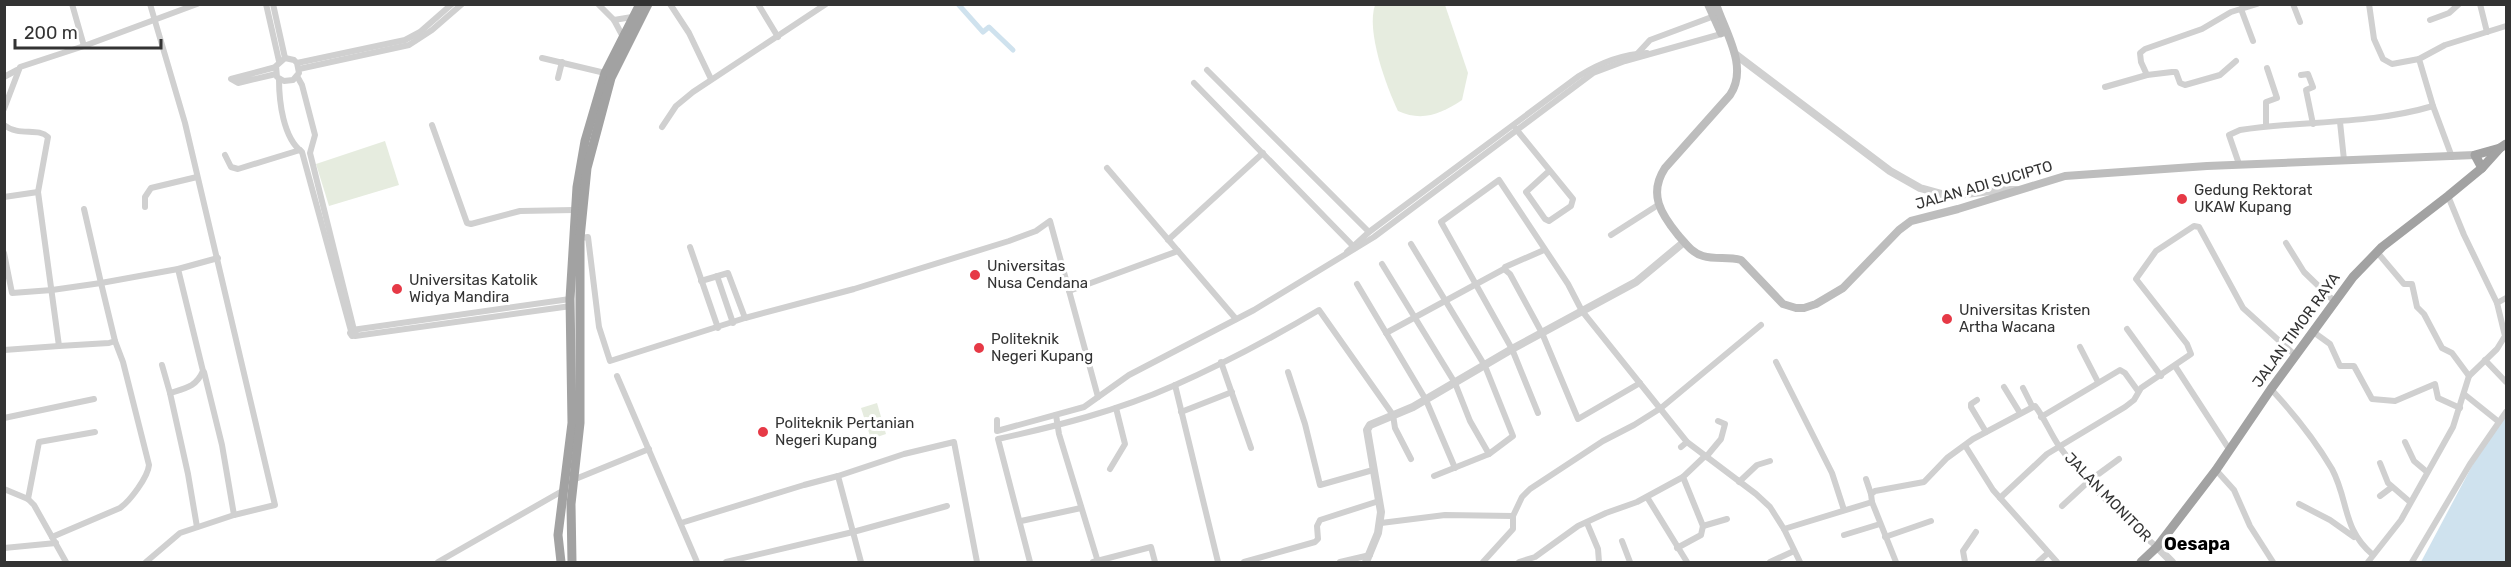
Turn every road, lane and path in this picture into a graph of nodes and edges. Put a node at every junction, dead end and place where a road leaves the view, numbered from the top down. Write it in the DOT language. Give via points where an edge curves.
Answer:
graph roads {
  1 [pos="72,4"];
  2 [pos="150,4"];
  3 [pos="196,4"];
  4 [pos="266,4"];
  5 [pos="273,4"];
  6 [pos="452,4"];
  7 [pos="462,4"];
  8 [pos="598,4"];
  9 [pos="640,4"];
  10 [pos="648,4"];
  11 [pos="670,4"];
  12 [pos="758,4"];
  13 [pos="826,4"];
  14 [pos="1708,4"];
  15 [pos="1716,4"];
  16 [pos="2257,4"];
  17 [pos="2293,4"];
  18 [pos="2368,4"];
  19 [pos="2459,4"];
  20 [pos="2480,4"];
  21 [pos="2241,9"];
  22 [pos="1716,15"];
  23 [pos="632,17"];
  24 [pos="155,19"];
  25 [pos="614,20"];
  26 [pos="2430,20"];
  27 [pos="2300,22"];
  28 [pos="2506,26"];
  29 [pos="276,30"];
  30 [pos="2487,32"];
  31 [pos="1724,33"];
  32 [pos="622,35"];
  33 [pos="778,37"];
  34 [pos="2253,41"];
  35 [pos="84,46"];
  36 [pos="1734,50"];
  37 [pos="1638,53"];
  38 [pos="1653,54"];
  39 [pos="336,58"];
  40 [pos="542,58"];
  41 [pos="1624,59"];
  42 [pos="2419,59"];
  43 [pos="2236,61"];
  44 [pos="562,62"];
  45 [pos="279,68"];
  46 [pos="2267,68"];
  47 [pos="18,69"];
  48 [pos="298,69"];
  49 [pos="1207,70"];
  50 [pos="605,73"];
  51 [pos="2147,75"];
  52 [pos="2301,75"];
  53 [pos="4,77"];
  54 [pos="558,78"];
  55 [pos="711,79"];
  56 [pos="1194,83"];
  57 [pos="2105,87"];
  58 [pos="603,92"];
  59 [pos="2433,106"];
  60 [pos="4,109"];
  61 [pos="2340,122"];
  62 [pos="4,124"];
  63 [pos="2313,124"];
  64 [pos="432,125"];
  65 [pos="2266,126"];
  66 [pos="662,127"];
  67 [pos="1516,128"];
  68 [pos="2503,146"];
  69 [pos="300,150"];
  70 [pos="1263,153"];
  71 [pos="225,155"];
  72 [pos="2475,155"];
  73 [pos="2452,157"];
  74 [pos="2344,160"];
  75 [pos="2239,164"];
  76 [pos="1107,168"];
  77 [pos="2482,168"];
  78 [pos="1549,171"];
  79 [pos="197,177"];
  80 [pos="2016,190"];
  81 [pos="1431,191"];
  82 [pos="38,192"];
  83 [pos="2448,196"];
  84 [pos="4,197"];
  85 [pos="1658,205"];
  86 [pos="145,207"];
  87 [pos="84,209"];
  88 [pos="578,210"];
  89 [pos="1369,232"];
  90 [pos="1611,235"];
  91 [pos="580,238"];
  92 [pos="1168,240"];
  93 [pos="1684,242"];
  94 [pos="2286,243"];
  95 [pos="1411,244"];
  96 [pos="690,247"];
  97 [pos="1354,247"];
  98 [pos="1544,250"];
  99 [pos="1178,251"];
  100 [pos="2377,252"];
  101 [pos="4,253"];
  102 [pos="218,258"];
  103 [pos="1382,264"];
  104 [pos="178,269"];
  105 [pos="1504,269"];
  106 [pos="717,276"];
  107 [pos="701,281"];
  108 [pos="101,283"];
  109 [pos="1357,284"];
  110 [pos="1475,284"];
  111 [pos="52,290"];
  112 [pos="1069,291"];
  113 [pos="2506,298"];
  114 [pos="1446,300"];
  115 [pos="2334,301"];
  116 [pos="571,302"];
  117 [pos="2496,303"];
  118 [pos="1582,311"];
  119 [pos="2503,316"];
  120 [pos="1417,317"];
  121 [pos="745,318"];
  122 [pos="1236,319"];
  123 [pos="733,323"];
  124 [pos="1761,325"];
  125 [pos="718,328"];
  126 [pos="2127,329"];
  127 [pos="2312,331"];
  128 [pos="354,332"];
  129 [pos="1386,333"];
  130 [pos="1542,333"];
  131 [pos="115,341"];
  132 [pos="59,346"];
  133 [pos="2080,346"];
  134 [pos="1512,349"];
  135 [pos="4,350"];
  136 [pos="2295,355"];
  137 [pos="2485,360"];
  138 [pos="1221,362"];
  139 [pos="1776,362"];
  140 [pos="162,365"];
  141 [pos="1485,366"];
  142 [pos="2175,366"];
  143 [pos="203,371"];
  144 [pos="1288,372"];
  145 [pos="617,376"];
  146 [pos="2161,376"];
  147 [pos="2469,376"];
  148 [pos="1455,382"];
  149 [pos="2098,382"];
  150 [pos="2506,382"];
  151 [pos="1640,383"];
  152 [pos="1175,386"];
  153 [pos="2004,387"];
  154 [pos="2023,388"];
  155 [pos="2271,389"];
  156 [pos="2138,391"];
  157 [pos="1232,392"];
  158 [pos="170,393"];
  159 [pos="2464,394"];
  160 [pos="1098,397"];
  161 [pos="93,399"];
  162 [pos="1426,400"];
  163 [pos="1977,400"];
  164 [pos="2032,406"];
  165 [pos="1116,408"];
  166 [pos="1661,408"];
  167 [pos="2460,408"];
  168 [pos="1181,412"];
  169 [pos="2506,412"];
  170 [pos="1538,413"];
  171 [pos="2020,413"];
  172 [pos="1056,415"];
  173 [pos="1392,415"];
  174 [pos="2042,417"];
  175 [pos="4,418"];
  176 [pos="997,420"];
  177 [pos="1718,421"];
  178 [pos="2499,422"];
  179 [pos="1059,425"];
  180 [pos="95,432"];
  181 [pos="1986,432"];
  182 [pos="2405,442"];
  183 [pos="1966,447"];
  184 [pos="2060,447"];
  185 [pos="1251,448"];
  186 [pos="649,449"];
  187 [pos="2229,449"];
  188 [pos="1489,454"];
  189 [pos="1705,457"];
  190 [pos="1411,459"];
  191 [pos="2119,459"];
  192 [pos="1770,461"];
  193 [pos="2380,463"];
  194 [pos="1455,468"];
  195 [pos="1110,469"];
  196 [pos="1373,470"];
  197 [pos="2216,470"];
  198 [pos="2427,472"];
  199 [pos="838,476"];
  200 [pos="1434,476"];
  201 [pos="1683,477"];
  202 [pos="1866,479"];
  203 [pos="573,480"];
  204 [pos="2089,481"];
  205 [pos="1739,482"];
  206 [pos="2392,487"];
  207 [pos="4,489"];
  208 [pos="564,490"];
  209 [pos="1871,494"];
  210 [pos="2380,496"];
  211 [pos="1647,497"];
  212 [pos="2000,498"];
  213 [pos="28,499"];
  214 [pos="1379,501"];
  215 [pos="1872,502"];
  216 [pos="2410,502"];
  217 [pos="2299,504"];
  218 [pos="947,506"];
  219 [pos="2062,506"];
  220 [pos="1081,508"];
  221 [pos="1844,510"];
  222 [pos="234,515"];
  223 [pos="1513,516"];
  224 [pos="1727,519"];
  225 [pos="1021,521"];
  226 [pos="681,523"];
  227 [pos="1381,523"];
  228 [pos="1587,523"];
  229 [pos="1880,524"];
  230 [pos="1928,524"];
  231 [pos="1703,526"];
  232 [pos="197,527"];
  233 [pos="1784,529"];
  234 [pos="854,532"];
  235 [pos="1976,532"];
  236 [pos="558,535"];
  237 [pos="1844,535"];
  238 [pos="571,536"];
  239 [pos="52,537"];
  240 [pos="1885,537"];
  241 [pos="2355,537"];
  242 [pos="1622,541"];
  243 [pos="56,543"];
  244 [pos="2157,547"];
  245 [pos="4,548"];
  246 [pos="1677,548"];
  247 [pos="1794,551"];
  248 [pos="2048,553"];
  249 [pos="2373,555"];
  250 [pos="1368,559"];
  251 [pos="1537,560"];
  252 [pos="66,562"];
  253 [pos="146,562"];
  254 [pos="438,562"];
  255 [pos="561,562"];
  256 [pos="572,562"];
  257 [pos="697,562"];
  258 [pos="726,562"];
  259 [pos="861,562"];
  260 [pos="977,562"];
  261 [pos="1030,562"];
  262 [pos="1096,562"];
  263 [pos="1155,562"];
  264 [pos="1218,562"];
  265 [pos="1244,562"];
  266 [pos="1340,562"];
  267 [pos="1484,562"];
  268 [pos="1520,562"];
  269 [pos="1599,562"];
  270 [pos="1630,562"];
  271 [pos="1687,562"];
  272 [pos="1770,562"];
  273 [pos="1800,562"];
  274 [pos="1896,562"];
  275 [pos="1965,562"];
  276 [pos="2038,562"];
  277 [pos="2057,562"];
  278 [pos="2141,562"];
  279 [pos="2172,562"];
  280 [pos="2273,562"];
  281 [pos="2368,562"];
  282 [pos="2412,562"];
  1 -- 35 [label="street"];
  2 -- 24 [label="street"];
  3 -- 24 [label="street"];
  4 -- 29 [label="street"];
  5 -- 29 [label="street"];
  6 -- 39 [label="street" via="413,37"];
  7 -- 39 [label="street" via="409,45"];
  8 -- 25 [label="street"];
  9 -- 23 [label="highway"];
  10 -- 58 [label="highway"];
  11 -- 55 [label="street"];
  12 -- 33 [label="street"];
  13 -- 33 [label="street"];
  14 -- 22 [label="main road"];
  15 -- 22 [label="main road"];
  16 -- 21 [label="street"];
  17 -- 27 [label="street"];
  18 -- 42 [label="street" via="2374,39 2383,59 2392,64"];
  19 -- 26 [label="street" via="2449,13"];
  20 -- 30 [label="street"];
  21 -- 34 [label="street"];
  21 -- 51 [label="street" via="2202,29 2145,49 2139,58"];
  22 -- 31 [label="main road"];
  22 -- 37 [label="street" via="1650,40"];
  23 -- 25 [label="street"];
  23 -- 32 [label="highway"];
  24 -- 35 [label="street"];
  24 -- 79 [label="street"];
  25 -- 32 [label="street"];
  28 -- 30 [label="street"];
  29 -- 45 [label="street"];
  30 -- 42 [label="street" via="2445,45"];
  31 -- 36 [label="main road" via="1724,40"];
  31 -- 38 [label="street"];
  32 -- 50 [label="highway"];
  33 -- 55 [label="street"];
  35 -- 47 [label="street"];
  36 -- 80 [label="street" via="1890,171 1920,188 1949,196"];
  36 -- 85 [label="main road" via="1734,89 1659,178"];
  37 -- 38 [label="street"];
  37 -- 41 [label="street"];
  38 -- 41 [label="street"];
  39 -- 48 [label="street"];
  40 -- 44 [label="street"];
  41 -- 67 [label="street" via="1581,78"];
  42 -- 59 [label="street"];
  43 -- 51 [label="street" via="2220,75 2185,85 2176,72"];
  44 -- 50 [label="street"];
  44 -- 54 [label="street"];
  45 -- 45 [label="street" via="238,83 231,79"];
  45 -- 48 [label="street" via="290,58"];
  45 -- 48 [label="street" via="290,81"];
  45 -- 69 [label="street" via="288,130"];
  46 -- 65 [label="street" via="2277,98 2266,102"];
  47 -- 53 [label="street"];
  47 -- 60 [label="street"];
  48 -- 128 [label="street" via="315,135 310,153"];
  49 -- 89 [label="street"];
  50 -- 58 [label="highway"];
  51 -- 57 [label="street"];
  52 -- 63 [label="street" via="2308,74 2313,87 2306,94"];
  55 -- 66 [label="street" via="676,106"];
  56 -- 70 [label="street"];
  58 -- 88 [label="highway" via="585,141"];
  59 -- 61 [label="street" via="2405,114"];
  59 -- 73 [label="street"];
  61 -- 63 [label="street"];
  61 -- 74 [label="street"];
  62 -- 82 [label="street" via="15,132 48,137"];
  63 -- 65 [label="street"];
  64 -- 88 [label="street" via="467,223 520,211"];
  65 -- 75 [label="street" via="2230,134"];
  67 -- 78 [label="street"];
  67 -- 81 [label="street"];
  68 -- 72 [label="highway"];
  68 -- 77 [label="highway, JALAN TIMOR RAYA"];
  69 -- 71 [label="street" via="238,169 231,167"];
  69 -- 128 [label="street"];
  70 -- 92 [label="street"];
  70 -- 97 [label="street"];
  72 -- 73 [label="main road, JALAN ADI SUCIPTO"];
  72 -- 77 [label="highway"];
  73 -- 74 [label="main road, JALAN ADI SUCIPTO"];
  74 -- 75 [label="main road, JALAN ADI SUCIPTO"];
  75 -- 80 [label="main road, JALAN ADI SUCIPTO" via="2065,176"];
  76 -- 92 [label="street"];
  77 -- 83 [label="highway, JALAN TIMOR RAYA"];
  78 -- 78 [label="street" via="1526,192 1549,221 1574,201"];
  79 -- 86 [label="street" via="151,188 145,197"];
  79 -- 102 [label="street"];
  80 -- 93 [label="main road, JALAN ADI SUCIPTO" via="1911,221 1843,288 1804,308 1783,304 1741,260 1705,257"];
  81 -- 89 [label="street"];
  81 -- 97 [label="street"];
  82 -- 84 [label="street"];
  82 -- 111 [label="street"];
  83 -- 100 [label="highway, JALAN TIMOR RAYA"];
  83 -- 117 [label="street"];
  85 -- 90 [label="street"];
  85 -- 93 [label="main road, JALAN ADI SUCIPTO"];
  87 -- 108 [label="street"];
  88 -- 91 [label="highway"];
  88 -- 116 [label="highway"];
  89 -- 97 [label="street"];
  91 -- 125 [label="street" via="588,237 599,327 610,361"];
  91 -- 203 [label="highway" via="580,423"];
  92 -- 99 [label="street"];
  93 -- 118 [label="street" via="1645,277"];
  94 -- 115 [label="street" via="2304,272"];
  95 -- 114 [label="street"];
  96 -- 107 [label="street"];
  97 -- 122 [label="street"];
  98 -- 105 [label="street"];
  98 -- 110 [label="street" via="1498,181 1441,222"];
  98 -- 118 [label="street"];
  99 -- 112 [label="street"];
  99 -- 122 [label="street"];
  100 -- 115 [label="highway, JALAN TIMOR RAYA"];
  100 -- 147 [label="street" via="2404,284 2412,284 2417,307 2442,348 2452,353"];
  101 -- 111 [label="street" via="12,293"];
  102 -- 104 [label="street"];
  102 -- 222 [label="street" via="275,505"];
  103 -- 120 [label="street"];
  104 -- 108 [label="street"];
  104 -- 143 [label="street"];
  105 -- 110 [label="street"];
  105 -- 130 [label="street"];
  106 -- 107 [label="street"];
  106 -- 121 [label="street" via="729,274"];
  106 -- 123 [label="street"];
  107 -- 125 [label="street"];
  108 -- 111 [label="street"];
  108 -- 131 [label="street"];
  109 -- 129 [label="street"];
  110 -- 114 [label="street"];
  110 -- 134 [label="street"];
  111 -- 132 [label="street"];
  112 -- 121 [label="street" via="1050,221 1009,241"];
  112 -- 160 [label="street"];
  113 -- 117 [label="street"];
  114 -- 120 [label="street"];
  114 -- 141 [label="street"];
  115 -- 127 [label="highway, JALAN TIMOR RAYA"];
  116 -- 128 [label="street"];
  116 -- 208 [label="highway" via="572,423"];
  117 -- 119 [label="street"];
  118 -- 130 [label="street"];
  118 -- 151 [label="street"];
  119 -- 137 [label="street" via="2505,336"];
  120 -- 129 [label="street"];
  120 -- 148 [label="street"];
  121 -- 123 [label="street"];
  122 -- 160 [label="street" via="1129,375"];
  123 -- 125 [label="street"];
  124 -- 166 [label="street"];
  126 -- 146 [label="street"];
  127 -- 136 [label="highway, JALAN TIMOR RAYA"];
  127 -- 167 [label="street" via="2330,344 2340,366 2354,366 2373,399 2395,401 2435,384 2438,398"];
  129 -- 162 [label="street"];
  130 -- 134 [label="street"];
  130 -- 151 [label="street" via="1578,419"];
  131 -- 132 [label="street"];
  131 -- 239 [label="street" via="149,472 120,508"];
  132 -- 135 [label="street"];
  133 -- 149 [label="street"];
  134 -- 141 [label="street"];
  134 -- 170 [label="street"];
  136 -- 142 [label="street, JALAN MONITOR" via="2243,308 2196,225 2156,250 2136,279 2191,350"];
  136 -- 155 [label="highway, JALAN TIMOR RAYA"];
  137 -- 147 [label="street"];
  137 -- 150 [label="street"];
  138 -- 152 [label="street"];
  138 -- 157 [label="street"];
  138 -- 173 [label="street" via="1319,310"];
  139 -- 221 [label="street" via="1832,472"];
  140 -- 158 [label="street"];
  141 -- 148 [label="street"];
  141 -- 188 [label="street" via="1513,436"];
  142 -- 146 [label="street, JALAN MONITOR"];
  142 -- 187 [label="street"];
  143 -- 158 [label="street" via="191,387"];
  143 -- 222 [label="street" via="222,445"];
  144 -- 196 [label="street" via="1320,485"];
  145 -- 186 [label="street"];
  146 -- 156 [label="street, JALAN MONITOR"];
  147 -- 159 [label="street"];
  148 -- 162 [label="street"];
  148 -- 188 [label="street" via="1470,421"];
  149 -- 156 [label="street" via="2121,370"];
  149 -- 174 [label="street"];
  151 -- 166 [label="street"];
  152 -- 165 [label="street"];
  152 -- 168 [label="street"];
  153 -- 171 [label="street"];
  154 -- 164 [label="street, JALAN MONITOR"];
  155 -- 187 [label="highway, JALAN TIMOR RAYA"];
  155 -- 241 [label="street" via="2305,426 2332,471"];
  156 -- 184 [label="street, JALAN MONITOR" via="2125,407"];
  157 -- 168 [label="street"];
  157 -- 185 [label="street"];
  158 -- 232 [label="street"];
  159 -- 167 [label="street"];
  159 -- 178 [label="street"];
  160 -- 172 [label="street" via="1084,407"];
  161 -- 175 [label="street"];
  162 -- 173 [label="street"];
  162 -- 194 [label="street"];
  163 -- 181 [label="street" via="1971,407"];
  164 -- 171 [label="street"];
  164 -- 174 [label="street, JALAN MONITOR"];
  165 -- 179 [label="street"];
  165 -- 195 [label="street" via="1125,444"];
  166 -- 189 [label="street" via="1684,444"];
  166 -- 223 [label="street" via="1530,489"];
  167 -- 198 [label="street"];
  168 -- 264 [label="street"];
  169 -- 178 [label="street"];
  171 -- 181 [label="street"];
  172 -- 176 [label="street" via="997,431"];
  172 -- 179 [label="street"];
  173 -- 190 [label="street"];
  173 -- 196 [label="street" via="1368,427"];
  174 -- 184 [label="street, JALAN MONITOR"];
  177 -- 189 [label="street" via="1725,424 1722,436"];
  178 -- 282 [label="street"];
  179 -- 220 [label="street"];
  179 -- 225 [label="street" via="998,439"];
  180 -- 213 [label="street" via="38,443"];
  181 -- 183 [label="street"];
  182 -- 198 [label="street" via="2414,461"];
  183 -- 209 [label="street" via="1947,458 1923,482"];
  183 -- 212 [label="street"];
  184 -- 204 [label="street, JALAN MONITOR"];
  184 -- 212 [label="street" via="2043,457"];
  186 -- 203 [label="street"];
  186 -- 226 [label="street"];
  187 -- 197 [label="highway, JALAN TIMOR RAYA"];
  188 -- 194 [label="street"];
  189 -- 201 [label="street"];
  189 -- 205 [label="street"];
  191 -- 204 [label="street"];
  192 -- 205 [label="street" via="1757,465"];
  193 -- 206 [label="street"];
  194 -- 200 [label="street"];
  196 -- 214 [label="street"];
  197 -- 244 [label="highway, JALAN TIMOR RAYA"];
  197 -- 280 [label="street" via="2234,490 2250,526"];
  198 -- 216 [label="street"];
  199 -- 226 [label="street"];
  199 -- 234 [label="street"];
  199 -- 260 [label="street" via="954,442"];
  201 -- 211 [label="street"];
  201 -- 231 [label="street"];
  202 -- 209 [label="street"];
  203 -- 238 [label="highway"];
  204 -- 219 [label="street"];
  204 -- 244 [label="street, JALAN MONITOR"];
  205 -- 233 [label="street" via="1770,507"];
  206 -- 210 [label="street"];
  206 -- 216 [label="street"];
  207 -- 213 [label="street"];
  208 -- 236 [label="highway"];
  208 -- 254 [label="street"];
  209 -- 215 [label="street"];
  211 -- 228 [label="street"];
  211 -- 246 [label="street"];
  212 -- 248 [label="street"];
  213 -- 239 [label="street"];
  214 -- 227 [label="street"];
  214 -- 265 [label="street" via="1320,520 1315,542"];
  215 -- 221 [label="street"];
  215 -- 229 [label="street"];
  216 -- 249 [label="street" via="2394,531"];
  217 -- 241 [label="street"];
  218 -- 234 [label="street"];
  220 -- 225 [label="street"];
  220 -- 262 [label="street"];
  221 -- 233 [label="street"];
  222 -- 232 [label="street"];
  223 -- 227 [label="street" via="1453,515"];
  223 -- 267 [label="street" via="1513,529"];
  224 -- 231 [label="street"];
  225 -- 261 [label="street"];
  226 -- 257 [label="street"];
  227 -- 250 [label="street"];
  228 -- 251 [label="street" via="1567,532"];
  228 -- 269 [label="street"];
  229 -- 237 [label="street"];
  229 -- 240 [label="street"];
  230 -- 240 [label="street"];
  231 -- 246 [label="street" via="1703,533"];
  232 -- 253 [label="street" via="177,535"];
  233 -- 247 [label="street"];
  234 -- 258 [label="street"];
  234 -- 259 [label="street"];
  235 -- 275 [label="street" via="1963,550"];
  236 -- 238 [label="highway"];
  236 -- 255 [label="highway"];
  238 -- 256 [label="highway"];
  239 -- 243 [label="street"];
  240 -- 274 [label="street"];
  241 -- 249 [label="street"];
  242 -- 270 [label="street"];
  243 -- 245 [label="street"];
  243 -- 252 [label="street"];
  244 -- 278 [label="highway, JALAN TIMOR RAYA"];
  244 -- 279 [label="street"];
  246 -- 271 [label="street"];
  247 -- 272 [label="street"];
  247 -- 273 [label="street"];
  248 -- 276 [label="street"];
  248 -- 277 [label="street"];
  249 -- 281 [label="street"];
  250 -- 266 [label="street"];
  251 -- 268 [label="street"];
  262 -- 263 [label="street" via="1151,547"];
}
